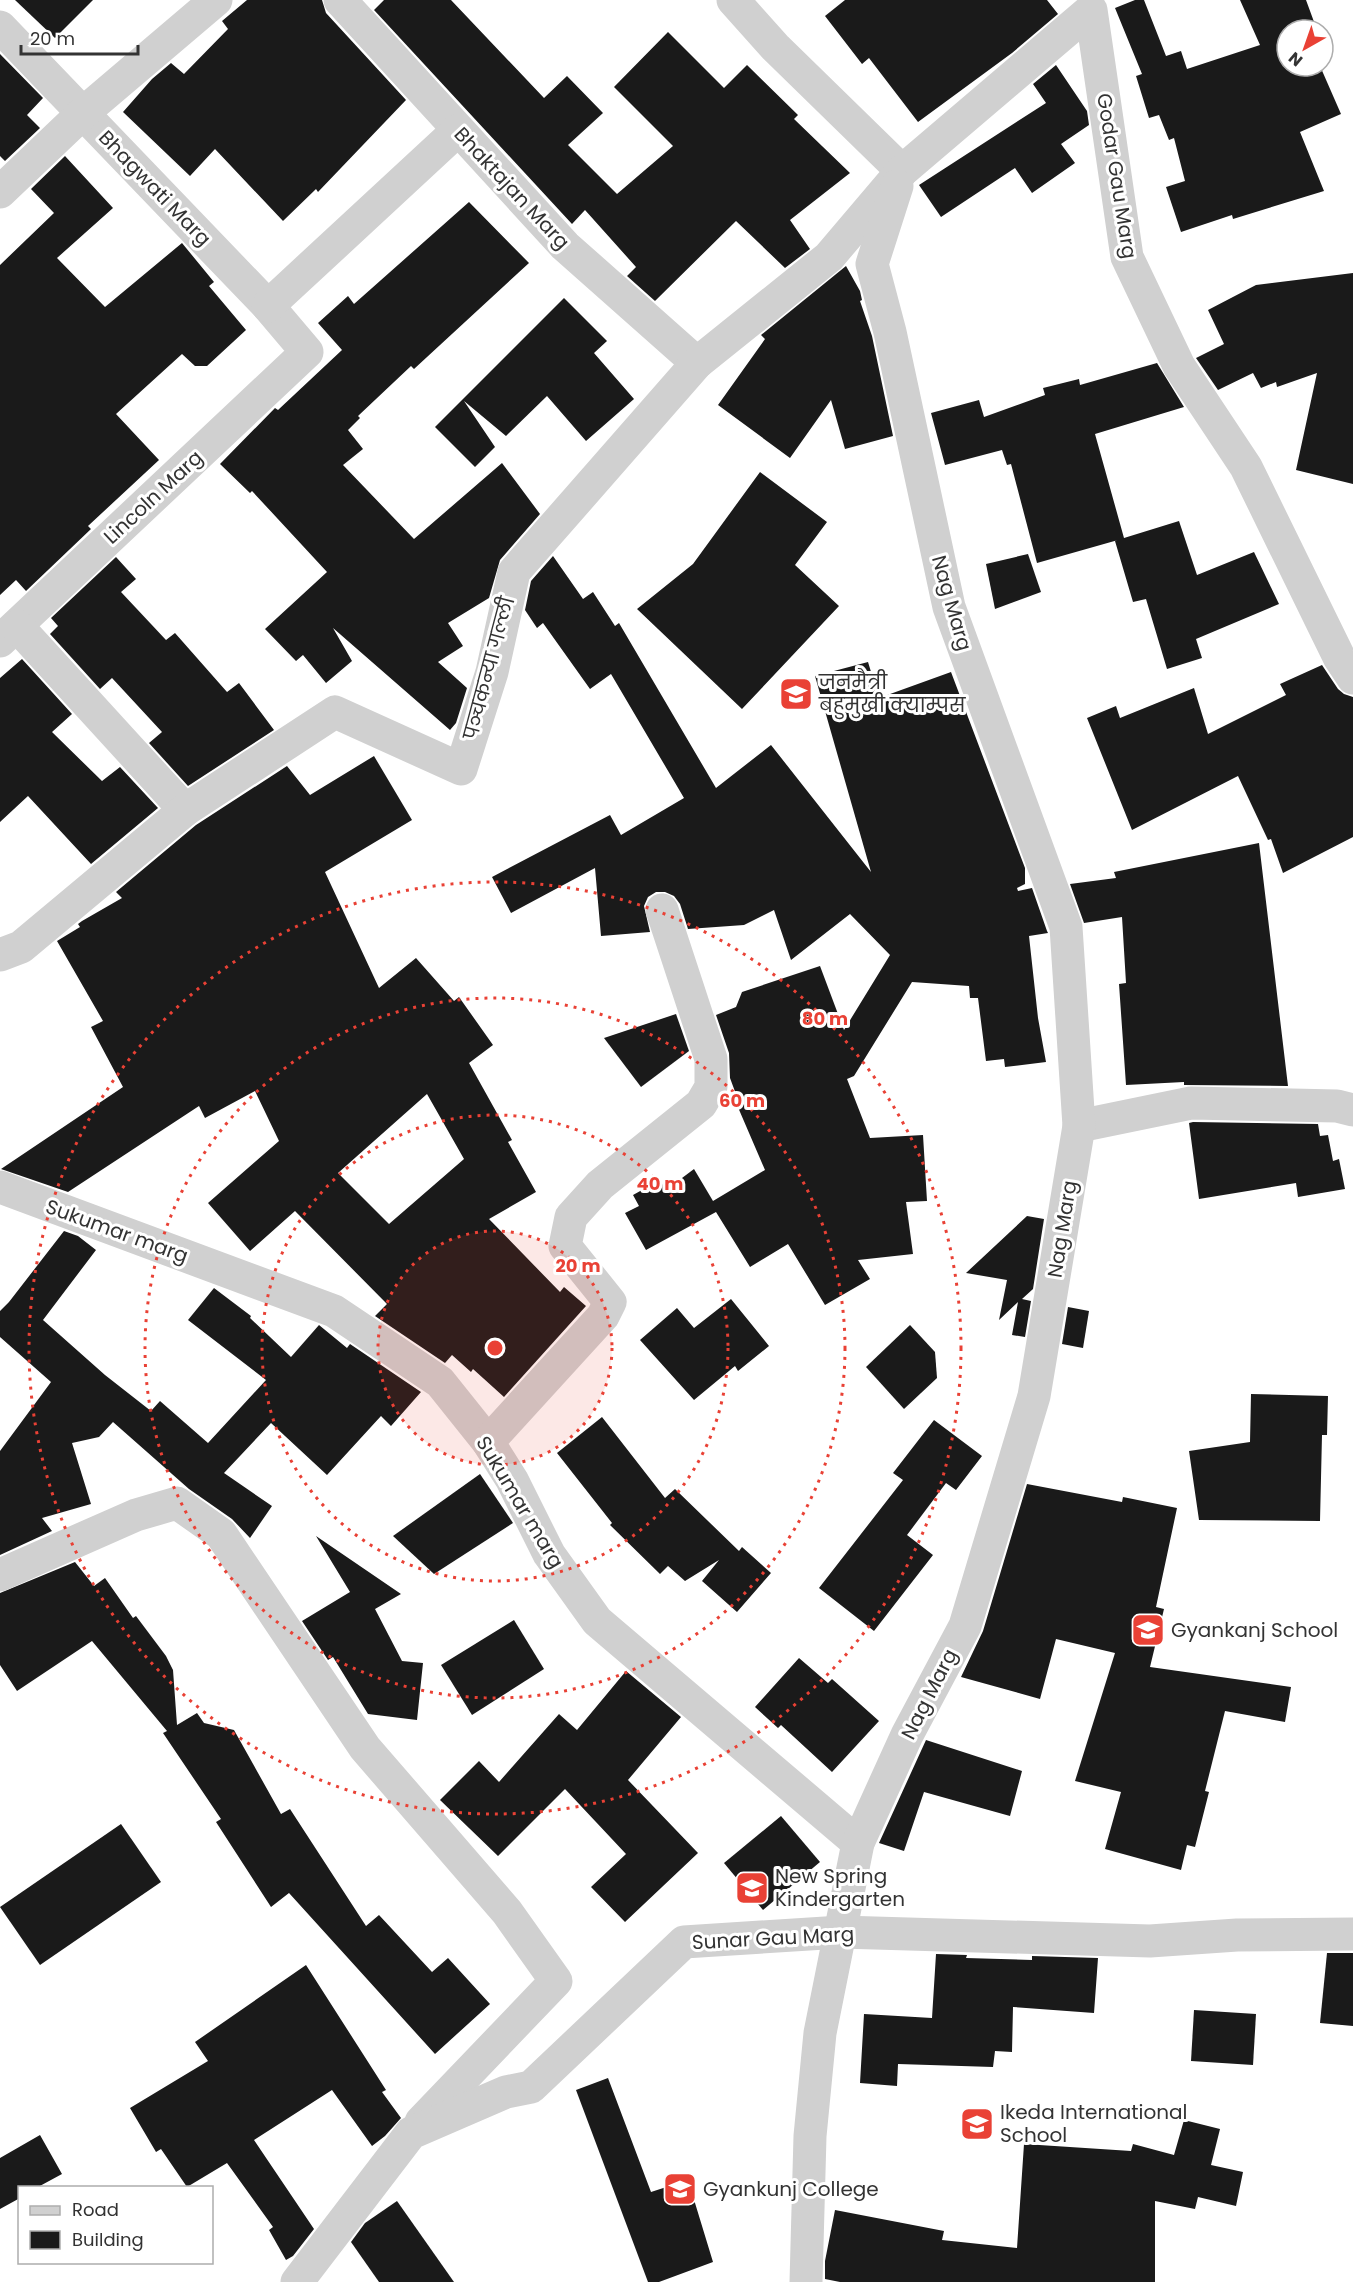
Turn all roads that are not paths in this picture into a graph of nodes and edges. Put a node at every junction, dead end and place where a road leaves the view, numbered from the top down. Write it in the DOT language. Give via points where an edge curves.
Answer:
graph roads {
  1 [pos="216,0"];
  2 [pos="340,0"];
  3 [pos="733,0"];
  4 [pos="1098,5"];
  5 [pos="0,27"];
  6 [pos="83,113"];
  7 [pos="458,130"];
  8 [pos="902,171"];
  9 [pos="0,192"];
  10 [pos="268,306"];
  11 [pos="307,352"];
  12 [pos="697,363"];
  13 [pos="8,633"];
  14 [pos="1353,678"];
  15 [pos="185,810"];
  16 [pos="662,910"];
  17 [pos="7,943"];
  18 [pos="1353,1110"];
  19 [pos="1079,1126"];
  20 [pos="0,1187"];
  21 [pos="488,1442"];
  22 [pos="0,1575"];
  23 [pos="858,1843"];
  24 [pos="841,1932"];
  25 [pos="1353,1934"];
  26 [pos="411,2133"];
  27 [pos="297,2282"];
  28 [pos="806,2282"];
  1 -- 6 [label="street"];
  2 -- 7 [label="street, Bhaktajan Marg"];
  3 -- 8 [label="street" via="775,47"];
  4 -- 8 [label="street, Godar Gau Marg"];
  4 -- 14 [label="street, Godar Gau Marg" via="1127,257 1179,366 1246,467"];
  5 -- 6 [label="street, Bhagwati Marg"];
  6 -- 9 [label="street"];
  6 -- 10 [label="street, Bhagwati Marg"];
  7 -- 10 [label="street"];
  7 -- 12 [label="street, Bhaktajan Marg" via="565,246"];
  8 -- 12 [label="street, पञ्चकन्या गल्ली" via="829,257"];
  8 -- 19 [label="street, Nag Marg" via="872,264 949,607 1066,927"];
  10 -- 11 [label="street, Bhagwati Marg"];
  11 -- 13 [label="street, Lincoln Marg"];
  12 -- 15 [label="street, पञ्चकन्या गल्ली" via="514,572 492,672 461,769 335,712"];
  13 -- 15 [label="street"];
  15 -- 17 [label="street, पञ्चकन्या गल्ली"];
  16 -- 21 [label="street" via="711,1059 711,1087 701,1104 600,1185 571,1218 565,1246 610,1302 603,1316"];
  18 -- 19 [label="street" via="1337,1106 1191,1102"];
  19 -- 23 [label="street, Nag Marg" via="1034,1396 965,1626 907,1735"];
  20 -- 21 [label="street, Sukumar marg" via="334,1311 440,1382"];
  21 -- 23 [label="street, Sukumar marg" via="549,1554 597,1621"];
  22 -- 26 [label="street" via="136,1515 177,1503 221,1534 365,1748 507,1912 556,1981"];
  23 -- 24 [label="street, Nag Marg"];
  24 -- 25 [label="street, Sunar Gau Marg" via="1150,1941"];
  24 -- 26 [label="street, Sunar Gau Marg" via="684,1942 531,2087 506,2092"];
  24 -- 28 [label="street, Nag Marg" via="819,2045 810,2136"];
  26 -- 27 [label="street, Sunar Gau Marg"];
}
